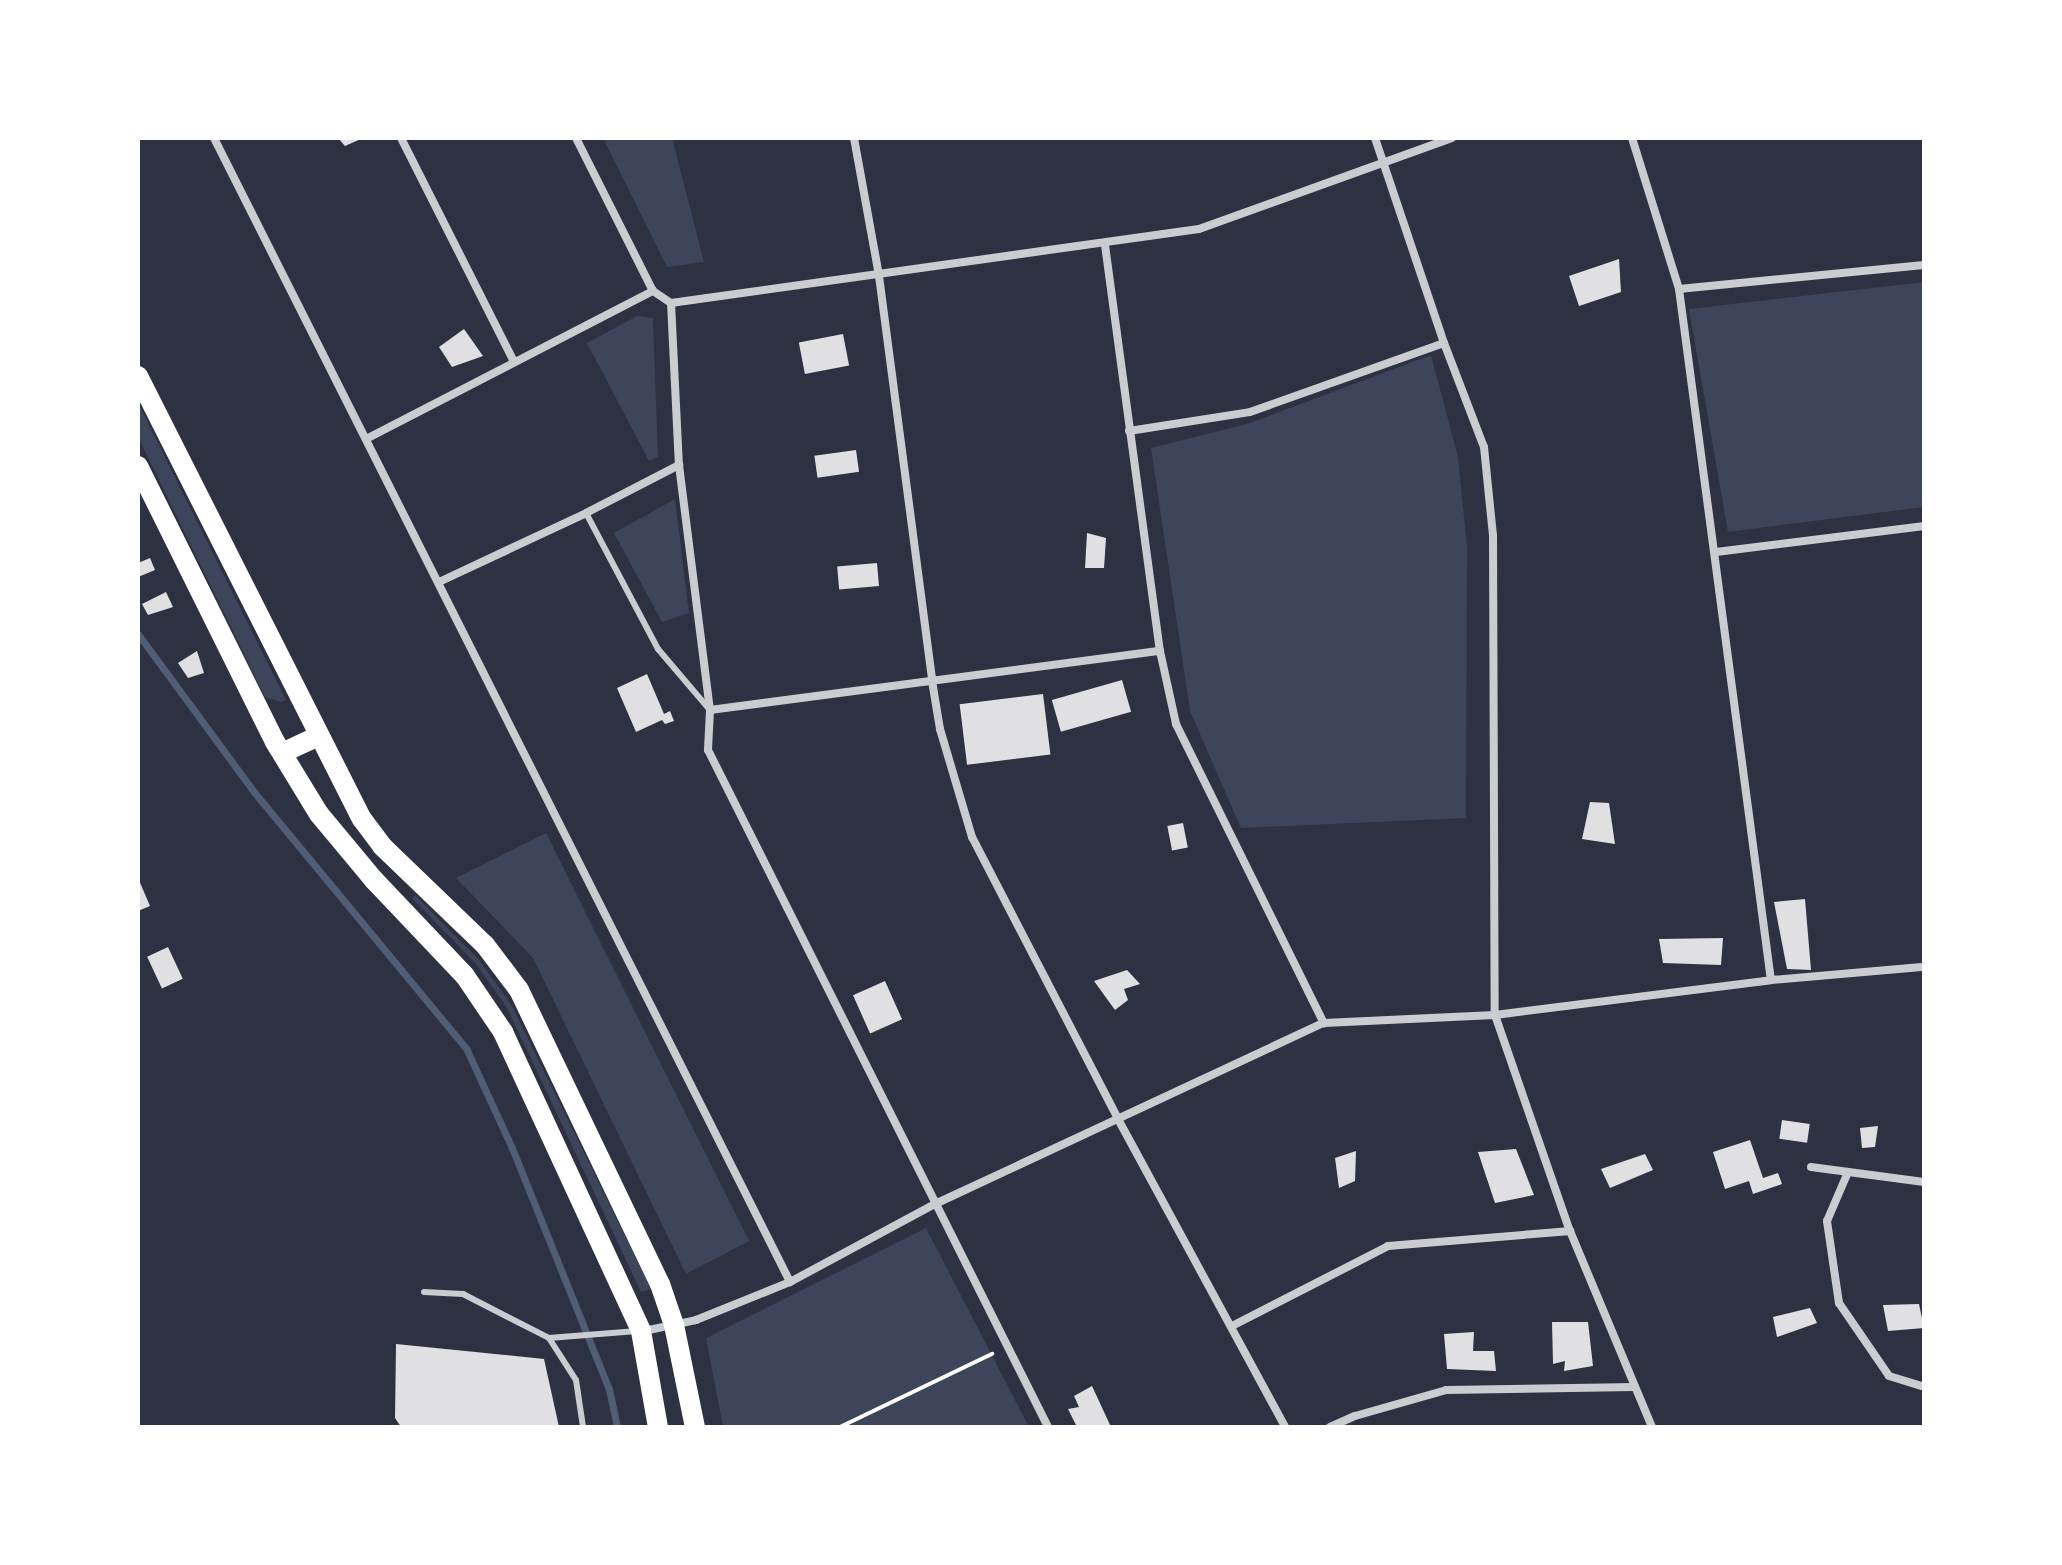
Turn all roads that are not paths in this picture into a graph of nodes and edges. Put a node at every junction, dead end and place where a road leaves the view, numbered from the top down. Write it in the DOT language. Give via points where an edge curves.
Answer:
graph roads {
  1 [pos="214,138"];
  2 [pos="401,138"];
  3 [pos="576,138"];
  4 [pos="854,138"];
  5 [pos="1375,138"];
  6 [pos="1452,138"];
  7 [pos="1632,138"];
  8 [pos="1384,165"];
  9 [pos="1105,245"];
  10 [pos="1924,265"];
  11 [pos="879,276"];
  12 [pos="1679,289"];
  13 [pos="653,291"];
  14 [pos="671,303"];
  15 [pos="1444,343"];
  16 [pos="514,362"];
  17 [pos="138,376"];
  18 [pos="1129,431"];
  19 [pos="368,438"];
  20 [pos="679,465"];
  21 [pos="138,466"];
  22 [pos="586,513"];
  23 [pos="1924,526"];
  24 [pos="1716,552"];
  25 [pos="439,582"];
  26 [pos="1160,651"];
  27 [pos="932,681"];
  28 [pos="710,710"];
  29 [pos="318,736"];
  30 [pos="282,753"];
  31 [pos="1924,967"];
  32 [pos="1771,980"];
  33 [pos="1495,1015"];
  34 [pos="1324,1023"];
  35 [pos="1118,1119"];
  36 [pos="1811,1167"];
  37 [pos="1848,1172"];
  38 [pos="1924,1182"];
  39 [pos="935,1204"];
  40 [pos="1570,1231"];
  41 [pos="790,1282"];
  42 [pos="424,1292"];
  43 [pos="674,1325"];
  44 [pos="1232,1326"];
  45 [pos="641,1331"];
  46 [pos="549,1338"];
  47 [pos="1635,1387"];
  48 [pos="1924,1387"];
  49 [pos="583,1427"];
  50 [pos="658,1427"];
  51 [pos="695,1427"];
  52 [pos="1048,1427"];
  53 [pos="1285,1427"];
  54 [pos="1330,1427"];
  55 [pos="1652,1427"];
  1 -- 19 [label="street"];
  2 -- 16 [label="street"];
  3 -- 13 [label="street"];
  4 -- 11 [label="street"];
  5 -- 8 [label="street"];
  6 -- 8 [label="street"];
  7 -- 12 [label="street"];
  8 -- 9 [label="street" via="1199,229"];
  8 -- 15 [label="street"];
  9 -- 11 [label="street"];
  9 -- 18 [label="street"];
  10 -- 12 [label="street"];
  11 -- 14 [label="street"];
  11 -- 27 [label="street"];
  12 -- 24 [label="street"];
  13 -- 14 [label="street"];
  13 -- 16 [label="street"];
  14 -- 20 [label="street"];
  15 -- 18 [label="street" via="1250,412"];
  15 -- 33 [label="street" via="1484,447 1493,535"];
  16 -- 19 [label="street"];
  17 -- 29 [label="main road"];
  18 -- 26 [label="street"];
  19 -- 25 [label="street"];
  20 -- 22 [label="street"];
  20 -- 28 [label="street"];
  21 -- 30 [label="main road"];
  22 -- 25 [label="street"];
  22 -- 28 [label="lane" via="658,649"];
  23 -- 24 [label="street"];
  24 -- 32 [label="street"];
  25 -- 41 [label="street"];
  26 -- 27 [label="street"];
  26 -- 34 [label="street" via="1176,724"];
  27 -- 28 [label="street"];
  27 -- 35 [label="street" via="940,729 972,837"];
  28 -- 39 [label="street" via="708,750"];
  29 -- 30 [label="main road"];
  29 -- 43 [label="main road" via="382,846 485,945 519,990 660,1284"];
  30 -- 45 [label="main road" via="338,840 465,976 503,1032"];
  31 -- 32 [label="street"];
  32 -- 33 [label="street"];
  33 -- 34 [label="street"];
  33 -- 40 [label="street"];
  34 -- 35 [label="street"];
  35 -- 39 [label="street"];
  35 -- 44 [label="street"];
  36 -- 37 [label="street"];
  37 -- 38 [label="street"];
  37 -- 48 [label="street" via="1827,1221 1839,1303 1889,1376"];
  39 -- 41 [label="street"];
  39 -- 52 [label="street"];
  40 -- 44 [label="street" via="1388,1246"];
  40 -- 47 [label="street"];
  41 -- 43 [label="street"];
  42 -- 46 [label="lane" via="463,1294"];
  43 -- 45 [label="street"];
  43 -- 51 [label="main road"];
  44 -- 53 [label="street"];
  45 -- 46 [label="lane"];
  45 -- 50 [label="main road"];
  46 -- 49 [label="lane" via="576,1380"];
  47 -- 54 [label="street" via="1446,1390"];
  47 -- 55 [label="street"];
}
